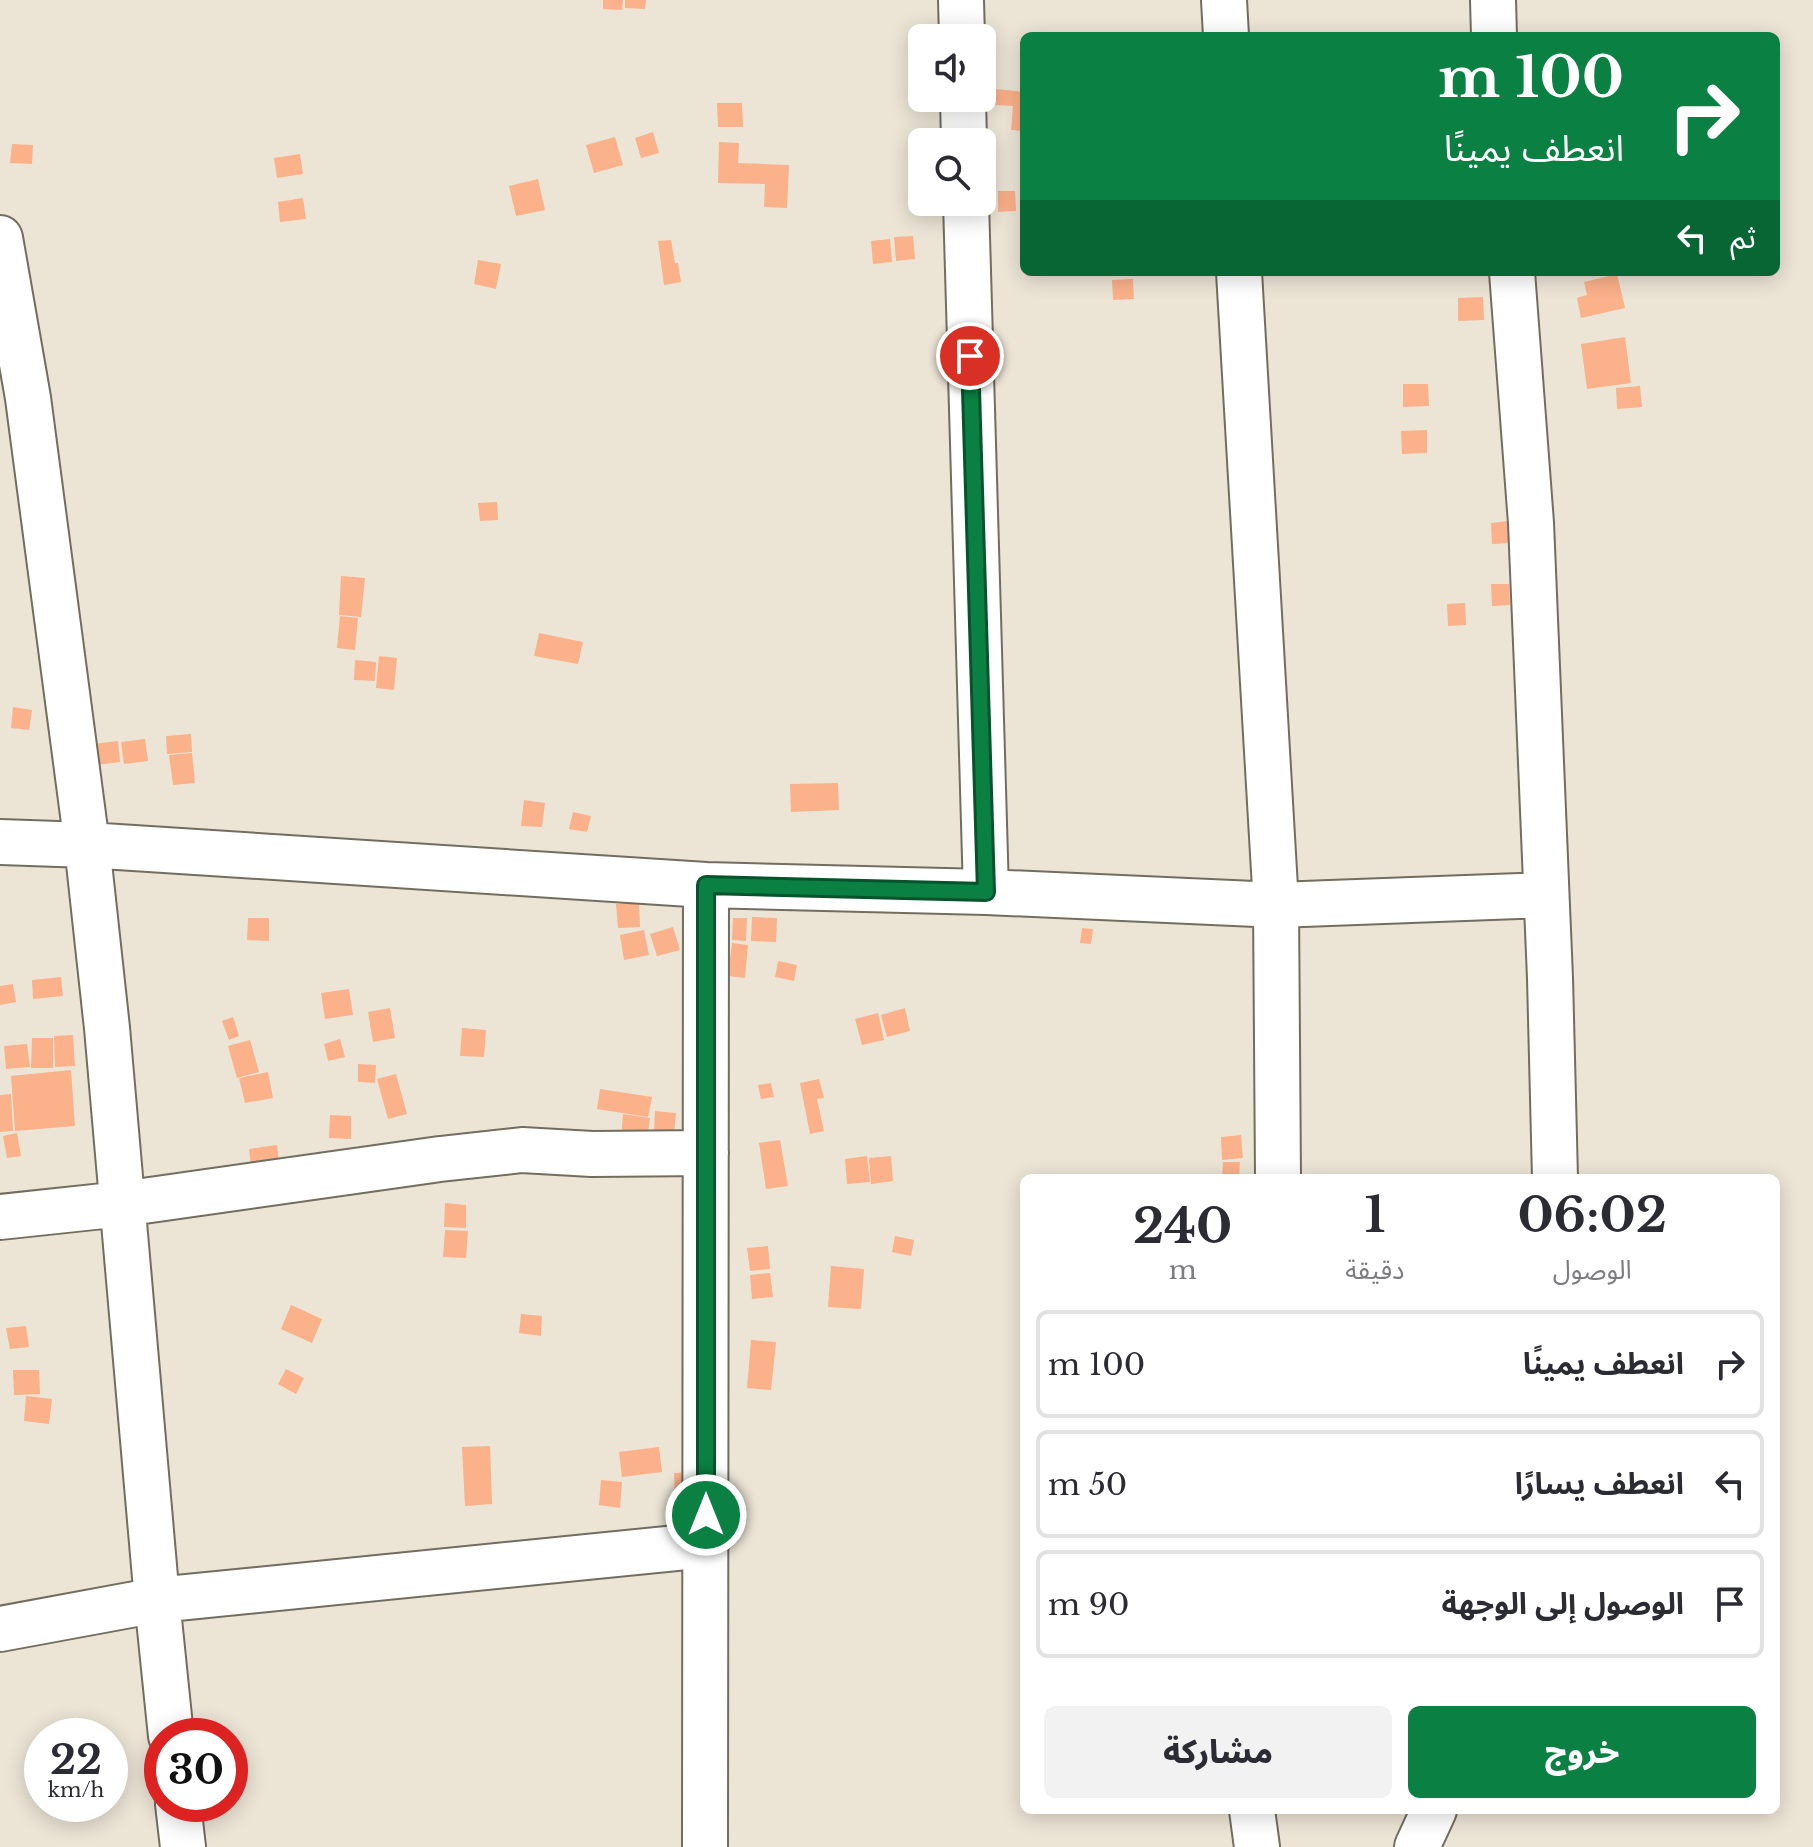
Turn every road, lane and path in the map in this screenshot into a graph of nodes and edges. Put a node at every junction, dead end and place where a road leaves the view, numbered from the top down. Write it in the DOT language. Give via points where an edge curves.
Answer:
graph roads {
  1 [pos="961,0"];
  2 [pos="1224,0"];
  3 [pos="1493,0"];
  4 [pos="962,24"];
  5 [pos="1226,32"];
  6 [pos="1494,32"];
  7 [pos="966,216"];
  8 [pos="0,238"];
  9 [pos="1239,276"];
  10 [pos="1512,276"];
  11 [pos="0,842"];
  12 [pos="87,845"];
  13 [pos="706,885"];
  14 [pos="986,892"];
  15 [pos="1546,895"];
  16 [pos="1276,905"];
  17 [pos="706,1153"];
  18 [pos="1278,1174"];
  19 [pos="1555,1174"];
  20 [pos="122,1204"];
  21 [pos="0,1217"];
  22 [pos="706,1545"];
  23 [pos="157,1600"];
  24 [pos="0,1629"];
  25 [pos="169,1718"];
  26 [pos="1253,1814"];
  27 [pos="1432,1814"];
  28 [pos="180,1822"];
  29 [pos="183,1847"];
  30 [pos="705,1847"];
  31 [pos="1257,1847"];
  32 [pos="1417,1847"];
  1 -- 4 [label="street"];
  2 -- 5 [label="street"];
  3 -- 6 [label="street"];
  7 -- 14 [label="street"];
  8 -- 12 [label="street" via="28,398"];
  9 -- 16 [label="street"];
  10 -- 15 [label="street" via="1531,523"];
  11 -- 12 [label="street"];
  12 -- 13 [label="street"];
  12 -- 20 [label="street"];
  13 -- 14 [label="street"];
  13 -- 17 [label="street"];
  14 -- 16 [label="street"];
  15 -- 16 [label="street"];
  15 -- 19 [label="street"];
  16 -- 18 [label="street"];
  17 -- 20 [label="street" via="522,1150"];
  17 -- 22 [label="street"];
  20 -- 21 [label="street"];
  20 -- 23 [label="street"];
  22 -- 23 [label="street"];
  22 -- 30 [label="street"];
  23 -- 24 [label="street"];
  23 -- 25 [label="street"];
  26 -- 31 [label="street"];
  27 -- 32 [label="street"];
  28 -- 29 [label="street"];
}
